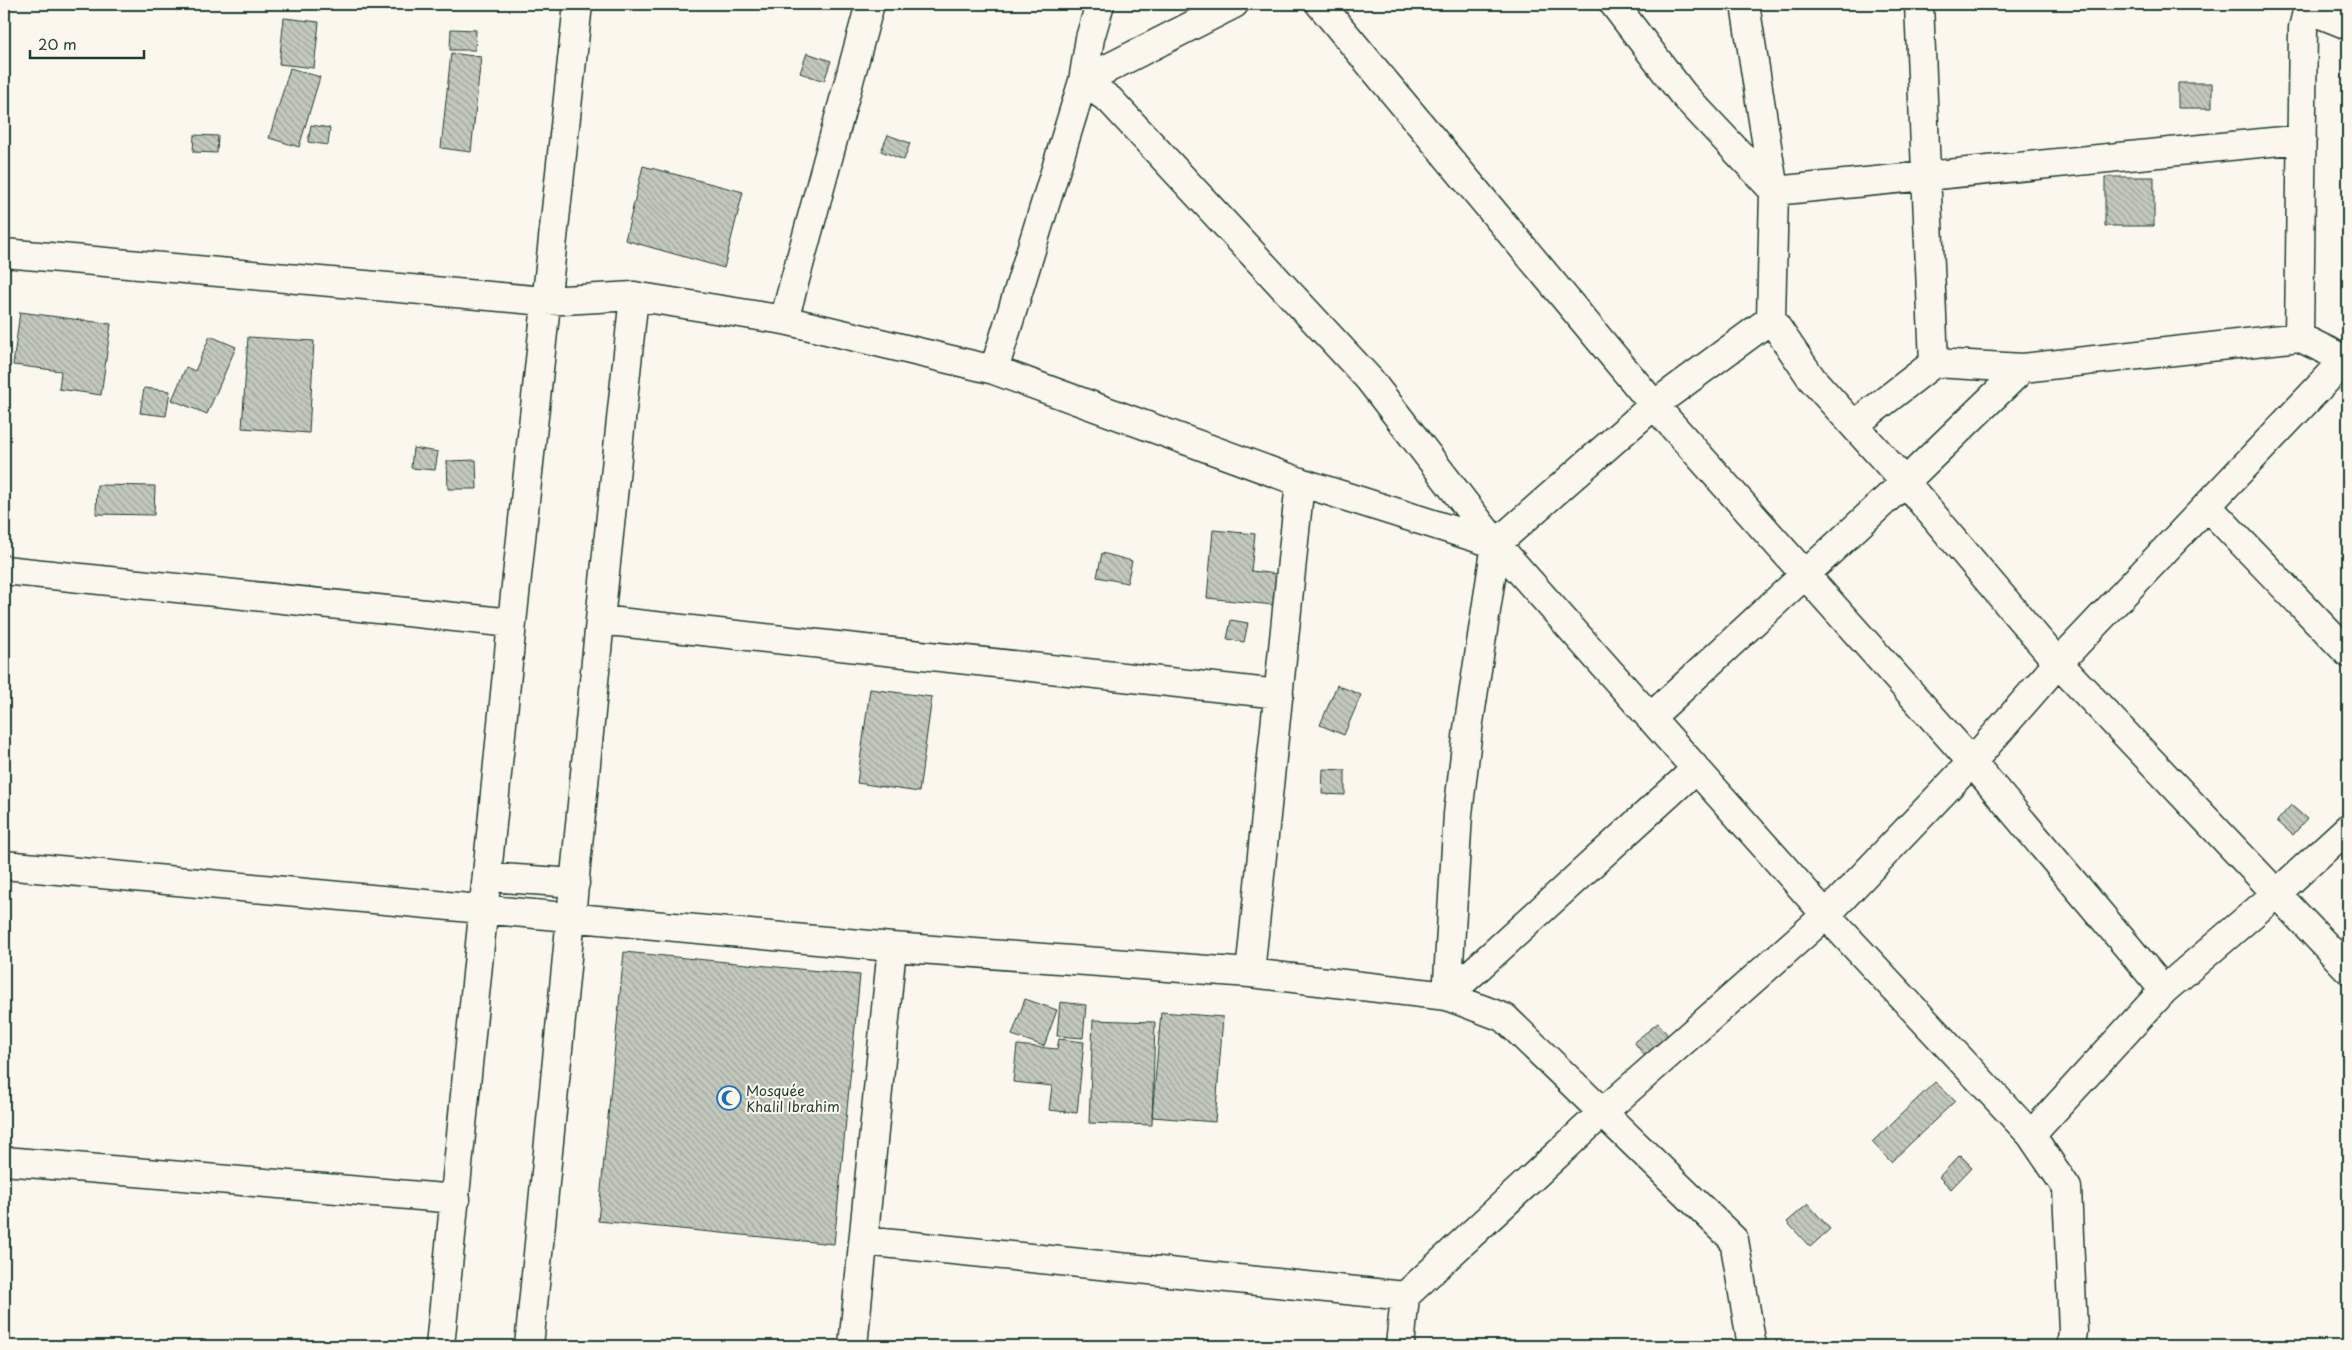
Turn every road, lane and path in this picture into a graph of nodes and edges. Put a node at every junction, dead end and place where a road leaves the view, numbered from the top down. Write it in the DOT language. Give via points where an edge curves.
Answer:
graph roads {
  1 [pos="578,4"];
  2 [pos="870,4"];
  3 [pos="1100,4"];
  4 [pos="1234,4"];
  5 [pos="1320,4"];
  6 [pos="1614,4"];
  7 [pos="1745,4"];
  8 [pos="1918,4"];
  9 [pos="2308,6"];
  10 [pos="2348,25"];
  11 [pos="1082,81"];
  12 [pos="2302,138"];
  13 [pos="1928,175"];
  14 [pos="1774,191"];
  15 [pos="4,253"];
  16 [pos="634,296"];
  17 [pos="546,301"];
  18 [pos="1771,319"];
  19 [pos="784,320"];
  20 [pos="2299,337"];
  21 [pos="2347,361"];
  22 [pos="1934,363"];
  23 [pos="2023,368"];
  24 [pos="994,370"];
  25 [pos="1654,405"];
  26 [pos="1854,425"];
  27 [pos="1300,482"];
  28 [pos="1905,482"];
  29 [pos="2207,506"];
  30 [pos="1496,544"];
  31 [pos="4,570"];
  32 [pos="1806,574"];
  33 [pos="600,620"];
  34 [pos="512,623"];
  35 [pos="2348,653"];
  36 [pos="2058,663"];
  37 [pos="1278,694"];
  38 [pos="1650,718"];
  39 [pos="1972,762"];
  40 [pos="1696,769"];
  41 [pos="2348,828"];
  42 [pos="4,865"];
  43 [pos="487,877"];
  44 [pos="575,883"];
  45 [pos="2276,894"];
  46 [pos="484,909"];
  47 [pos="1826,915"];
  48 [pos="572,917"];
  49 [pos="892,947"];
  50 [pos="2348,969"];
  51 [pos="1250,973"];
  52 [pos="2164,990"];
  53 [pos="1447,996"];
  54 [pos="1603,1112"];
  55 [pos="2031,1135"];
  56 [pos="4,1161"];
  57 [pos="456,1199"];
  58 [pos="864,1241"];
  59 [pos="1405,1296"];
  60 [pos="440,1346"];
  61 [pos="529,1346"];
  62 [pos="853,1346"];
  63 [pos="1400,1346"];
  64 [pos="1752,1346"];
  65 [pos="2071,1346"];
  1 -- 17 [label="street"];
  2 -- 19 [label="street"];
  3 -- 11 [label="street"];
  4 -- 11 [label="street"];
  5 -- 25 [label="street"];
  6 -- 14 [label="street" via="1682,94"];
  7 -- 14 [label="street"];
  8 -- 13 [label="street"];
  9 -- 10 [label="street"];
  9 -- 12 [label="street" via="2303,28"];
  11 -- 24 [label="street"];
  11 -- 30 [label="street" via="1110,100 1369,379"];
  12 -- 13 [label="street"];
  12 -- 20 [label="street"];
  13 -- 14 [label="street"];
  13 -- 22 [label="street"];
  14 -- 18 [label="street"];
  15 -- 17 [label="street"];
  16 -- 17 [label="street"];
  16 -- 19 [label="street"];
  16 -- 33 [label="street"];
  17 -- 34 [label="street"];
  18 -- 25 [label="street"];
  18 -- 26 [label="street" via="1812,379"];
  19 -- 24 [label="street"];
  20 -- 21 [label="street"];
  20 -- 23 [label="street"];
  21 -- 29 [label="street"];
  22 -- 23 [label="street"];
  22 -- 26 [label="street"];
  23 -- 28 [label="street"];
  24 -- 27 [label="street"];
  25 -- 30 [label="street"];
  25 -- 32 [label="street"];
  26 -- 28 [label="street"];
  27 -- 30 [label="street"];
  27 -- 37 [label="street"];
  28 -- 32 [label="street"];
  28 -- 36 [label="street"];
  29 -- 35 [label="street"];
  29 -- 36 [label="street"];
  30 -- 38 [label="street"];
  30 -- 53 [label="street" via="1463,767"];
  31 -- 34 [label="street"];
  32 -- 38 [label="street"];
  32 -- 39 [label="street"];
  33 -- 37 [label="street"];
  33 -- 44 [label="street"];
  34 -- 43 [label="street"];
  36 -- 39 [label="street"];
  36 -- 45 [label="street"];
  37 -- 51 [label="street"];
  38 -- 40 [label="street"];
  39 -- 47 [label="street"];
  39 -- 52 [label="street"];
  40 -- 47 [label="street"];
  40 -- 53 [label="street"];
  41 -- 45 [label="street"];
  42 -- 46 [label="street"];
  43 -- 44 [label="street"];
  43 -- 46 [label="street"];
  44 -- 48 [label="street"];
  45 -- 50 [label="street"];
  45 -- 52 [label="street"];
  46 -- 48 [label="street"];
  46 -- 57 [label="street"];
  47 -- 54 [label="street"];
  47 -- 55 [label="street"];
  48 -- 49 [label="street"];
  48 -- 61 [label="street"];
  49 -- 51 [label="street"];
  49 -- 58 [label="street"];
  51 -- 53 [label="street"];
  52 -- 55 [label="street"];
  53 -- 54 [label="street" via="1505,1018"];
  54 -- 59 [label="street"];
  54 -- 64 [label="street" via="1734,1240"];
  55 -- 65 [label="street" via="2066,1188"];
  56 -- 57 [label="street"];
  57 -- 60 [label="street"];
  58 -- 59 [label="street"];
  58 -- 62 [label="street"];
  59 -- 63 [label="street"];
}
